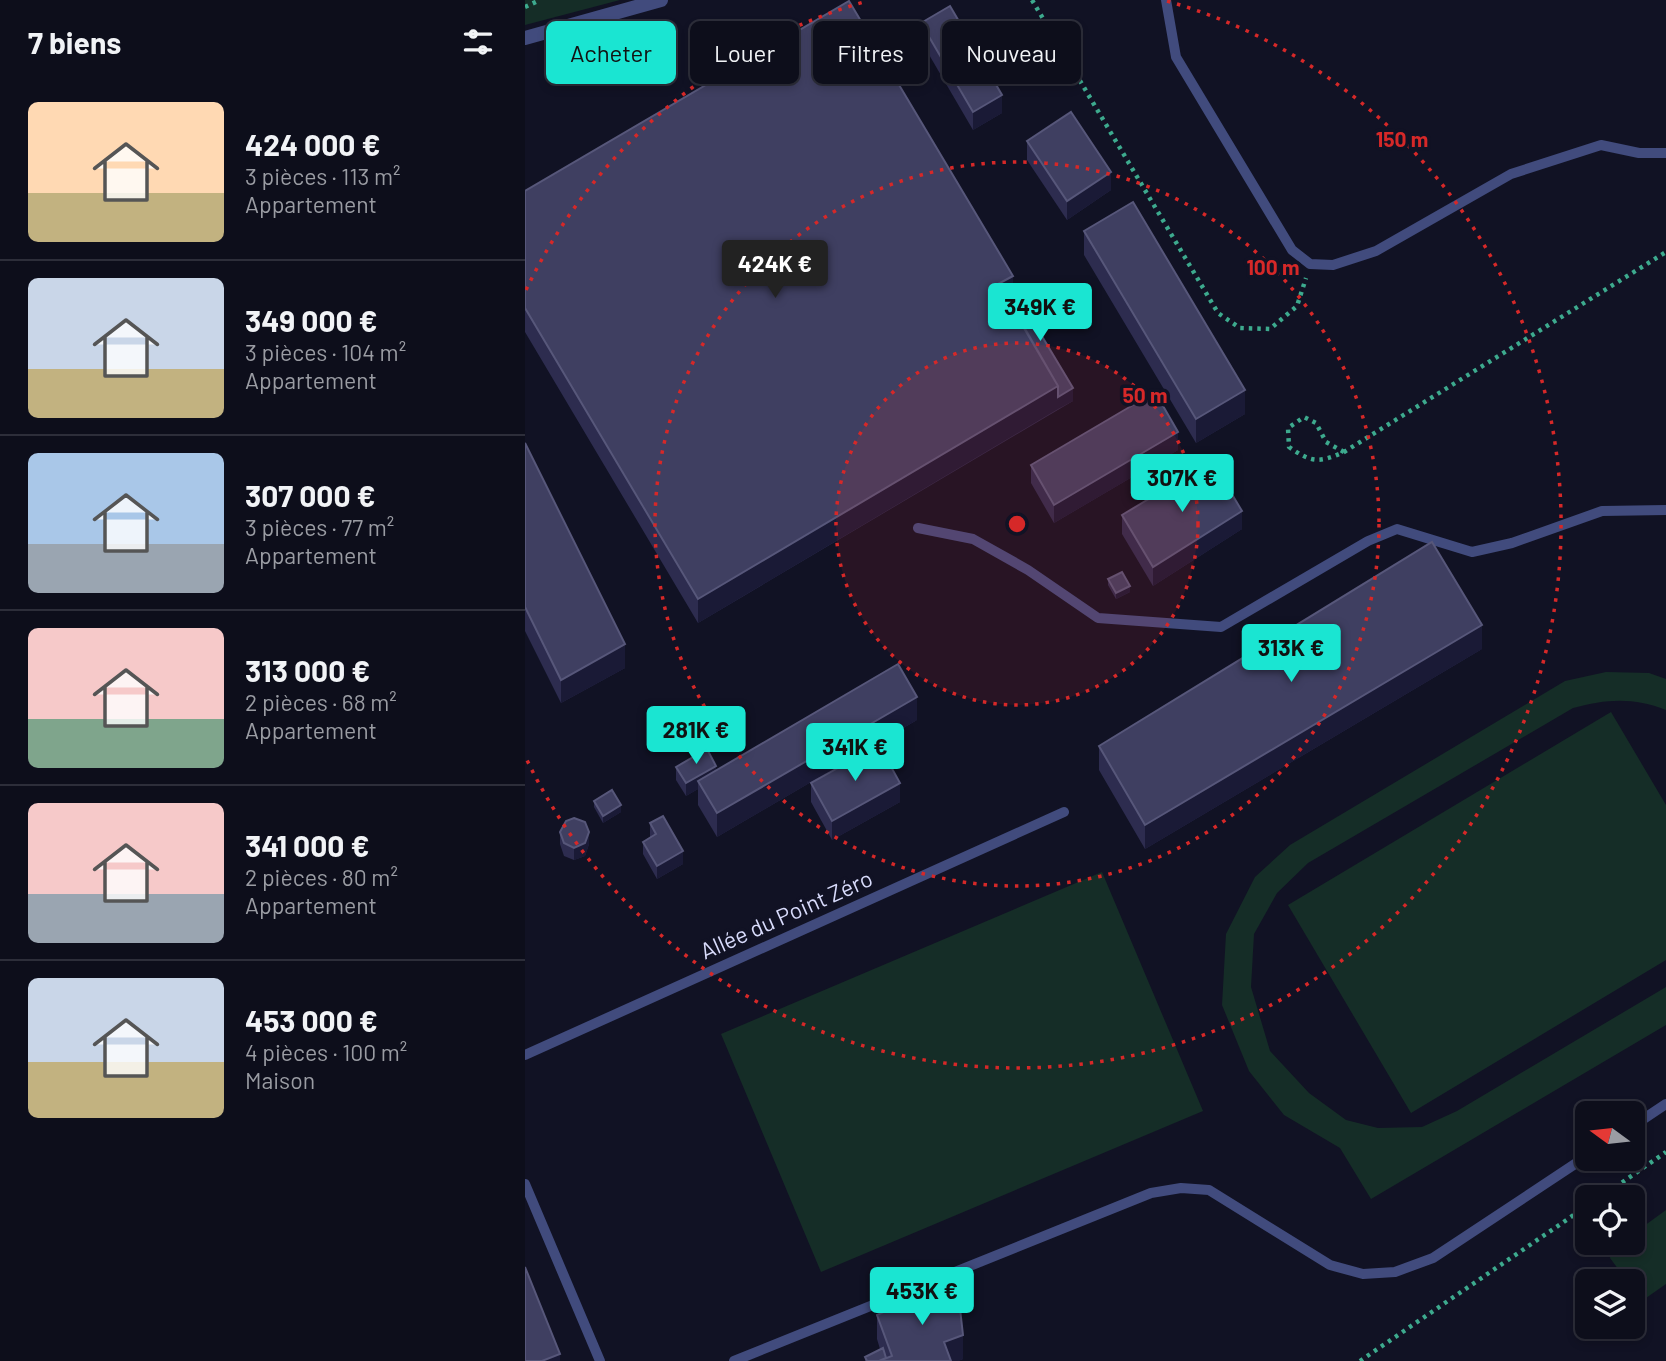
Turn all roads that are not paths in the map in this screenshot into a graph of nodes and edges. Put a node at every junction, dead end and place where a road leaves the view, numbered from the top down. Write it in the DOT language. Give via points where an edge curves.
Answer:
graph roads {
  1 [pos="661,0"];
  2 [pos="1166,0"];
  3 [pos="525,38"];
  4 [pos="1666,153"];
  5 [pos="1666,510"];
  6 [pos="918,528"];
  7 [pos="1064,812"];
  8 [pos="525,1055"];
  9 [pos="1666,1104"];
  10 [pos="1645,1118"];
  11 [pos="1575,1164"];
  12 [pos="525,1184"];
  13 [pos="600,1361"];
  14 [pos="734,1361"];
  1 -- 3 [label="street"];
  2 -- 4 [label="lane" via="1176,57 1292,250 1310,264 1333,265 1376,251 1511,174 1601,145"];
  5 -- 6 [label="lane" via="1602,512 1472,552 1397,529 1368,541 1221,627 1098,618 973,539"];
  7 -- 8 [label="lane, Allée du Point Zéro"];
  9 -- 10 [label="lane"];
  11 -- 14 [label="lane" via="1433,1258 1395,1272 1363,1274 1330,1265 1209,1189 1151,1193"];
  12 -- 13 [label="lane"];
}
